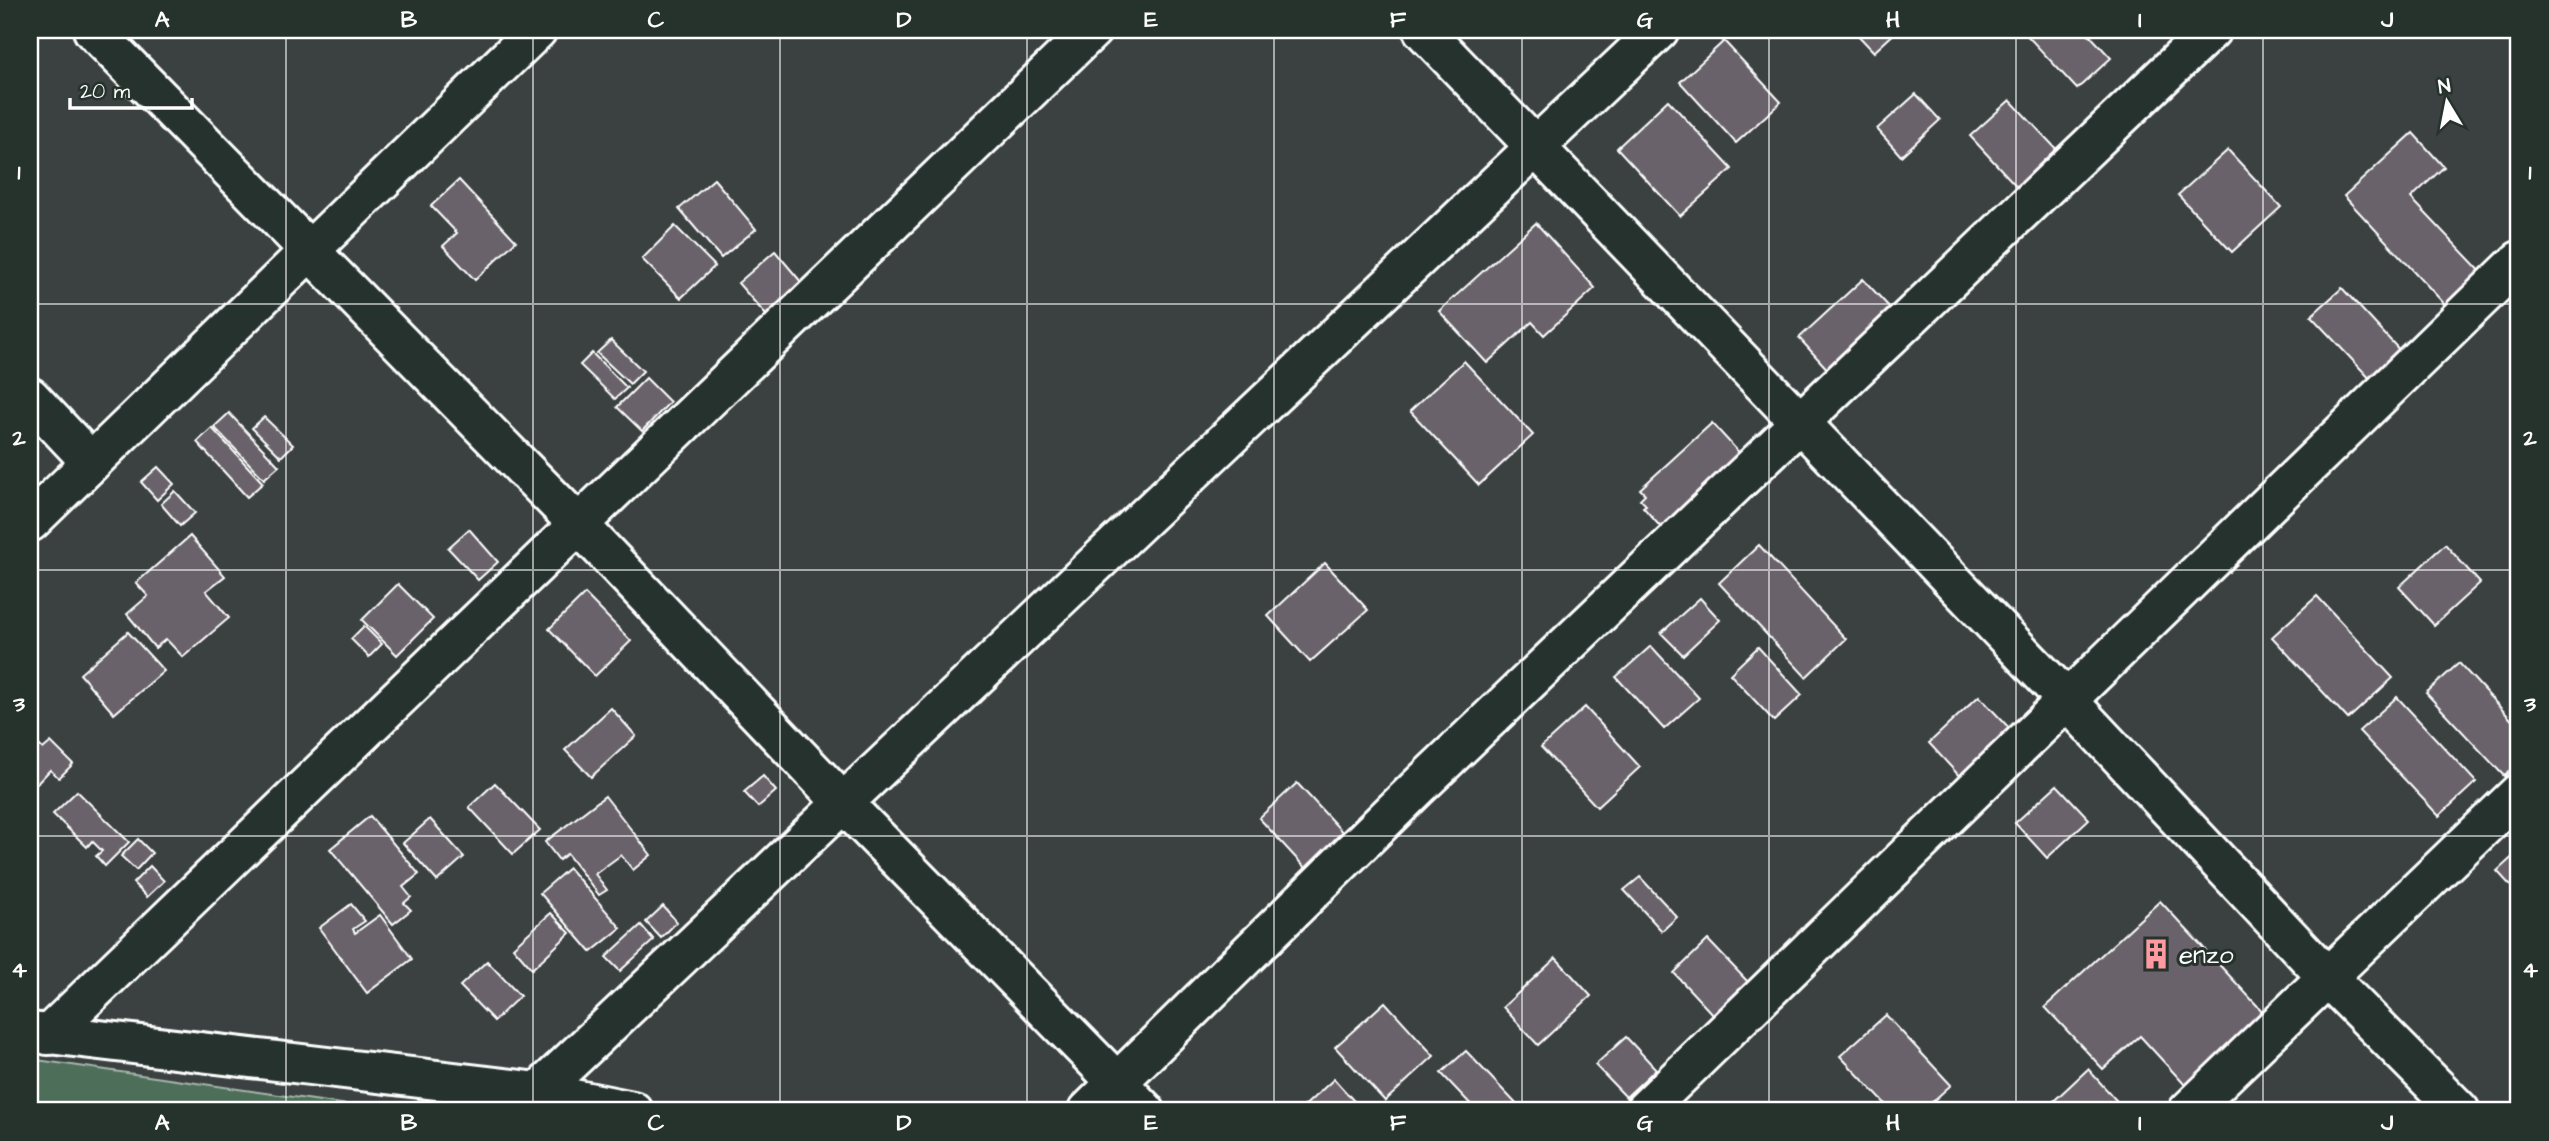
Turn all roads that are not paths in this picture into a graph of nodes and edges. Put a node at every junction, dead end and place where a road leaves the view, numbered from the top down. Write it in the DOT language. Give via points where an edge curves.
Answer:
graph roads {
  1 [pos="93,30"];
  2 [pos="537,30"];
  3 [pos="1093,30"];
  4 [pos="1423,30"];
  5 [pos="1659,30"];
  6 [pos="2211,30"];
  7 [pos="1535,148"];
  8 [pos="309,250"];
  9 [pos="2519,261"];
  10 [pos="30,397"];
  11 [pos="1798,422"];
  12 [pos="91,462"];
  13 [pos="30,522"];
  14 [pos="579,525"];
  15 [pos="2066,699"];
  16 [pos="2519,793"];
  17 [pos="844,804"];
  18 [pos="2327,977"];
  19 [pos="39,1034"];
  20 [pos="1116,1083"];
  21 [pos="538,1092"];
  22 [pos="633,1111"];
  23 [pos="1088,1111"];
  24 [pos="1145,1111"];
  25 [pos="1644,1111"];
  26 [pos="2188,1111"];
  27 [pos="2460,1111"];
  1 -- 8 [label="street"];
  2 -- 8 [label="street"];
  3 -- 14 [label="street"];
  4 -- 7 [label="street"];
  5 -- 7 [label="street"];
  6 -- 11 [label="street"];
  7 -- 11 [label="street"];
  7 -- 17 [label="street"];
  8 -- 12 [label="street"];
  8 -- 14 [label="street"];
  9 -- 15 [label="street"];
  10 -- 12 [label="street"];
  11 -- 15 [label="street"];
  11 -- 20 [label="street"];
  12 -- 13 [label="street"];
  14 -- 17 [label="street"];
  14 -- 19 [label="street"];
  15 -- 18 [label="street"];
  15 -- 25 [label="street"];
  16 -- 18 [label="street"];
  17 -- 20 [label="street"];
  17 -- 21 [label="street"];
  18 -- 26 [label="street"];
  18 -- 27 [label="street"];
  19 -- 21 [label="street"];
  20 -- 23 [label="street"];
  20 -- 24 [label="street"];
  21 -- 22 [label="street"];
}
